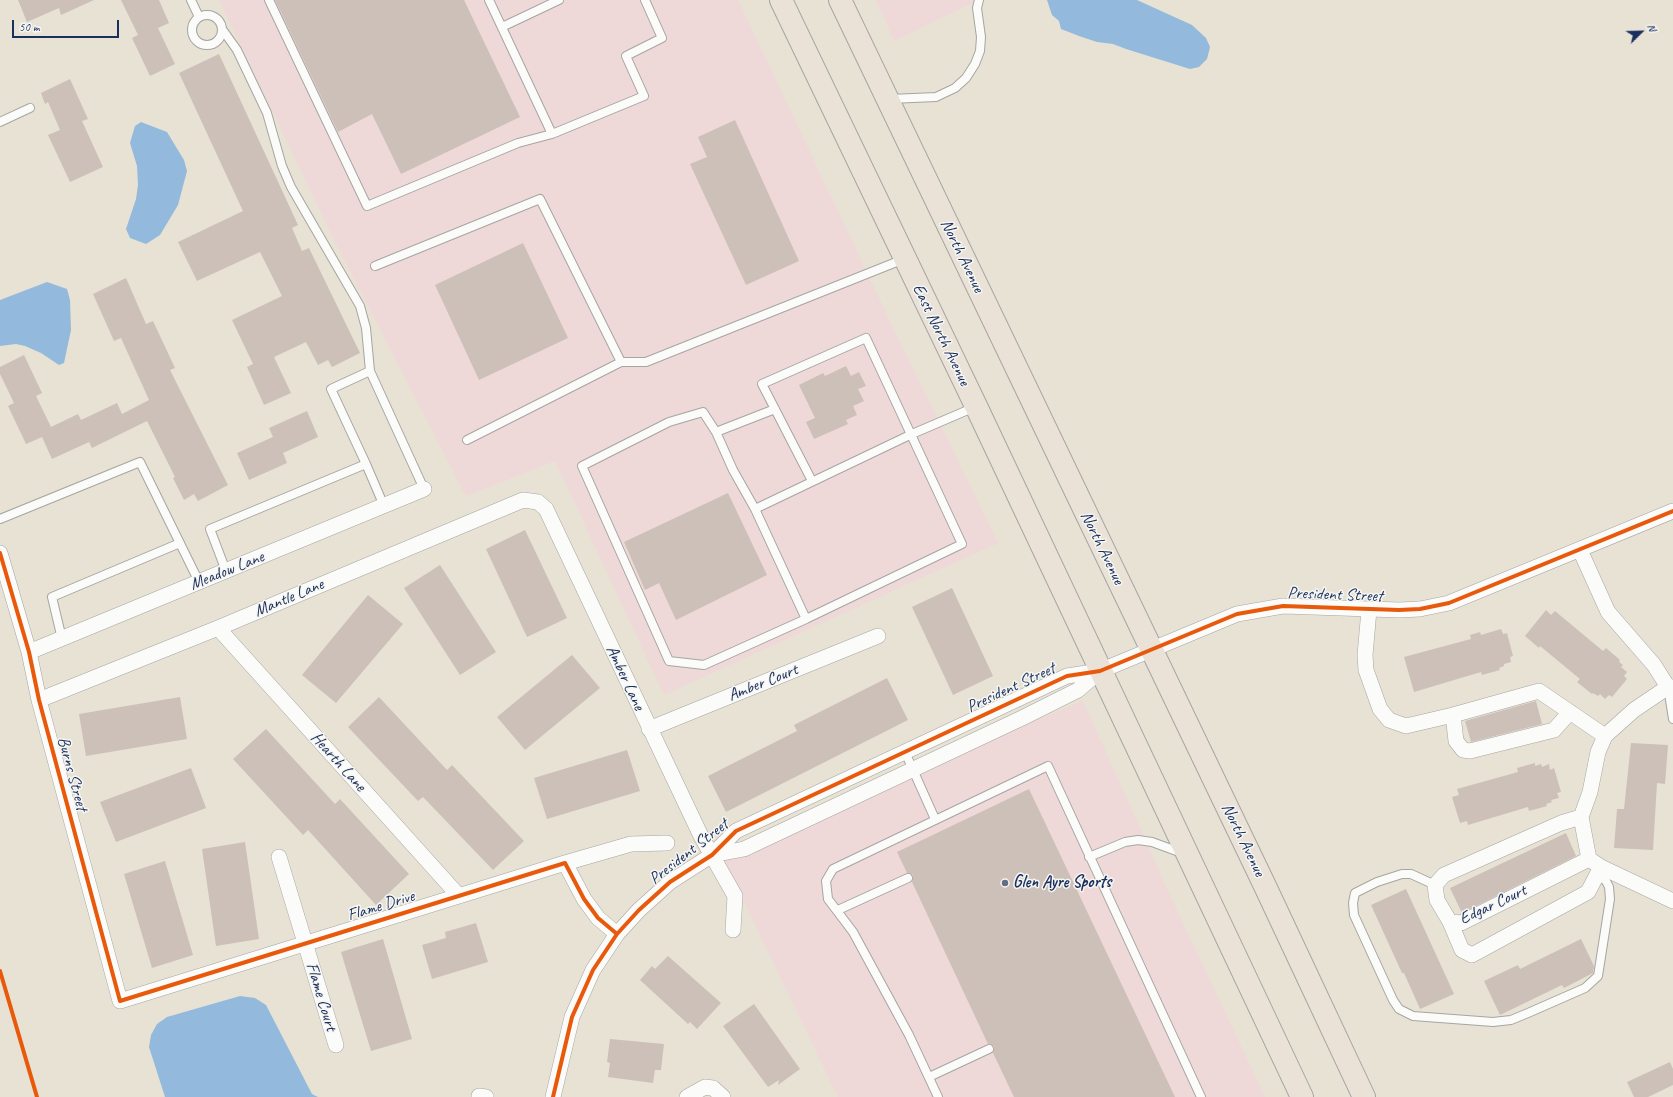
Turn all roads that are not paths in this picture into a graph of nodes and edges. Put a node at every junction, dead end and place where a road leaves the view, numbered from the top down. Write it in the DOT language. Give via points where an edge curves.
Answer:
graph roads {
  1 [pos="191,0"];
  2 [pos="269,0"];
  3 [pos="489,0"];
  4 [pos="559,0"];
  5 [pos="645,0"];
  6 [pos="781,0"];
  7 [pos="840,0"];
  8 [pos="979,0"];
  9 [pos="199,17"];
  10 [pos="502,27"];
  11 [pos="222,29"];
  12 [pos="887,99"];
  13 [pos="30,108"];
  14 [pos="0,122"];
  15 [pos="552,134"];
  16 [pos="904,259"];
  17 [pos="375,266"];
  18 [pos="621,362"];
  19 [pos="370,371"];
  20 [pos="976,406"];
  21 [pos="775,408"];
  22 [pos="716,432"];
  23 [pos="912,434"];
  24 [pos="467,440"];
  25 [pos="366,464"];
  26 [pos="812,481"];
  27 [pos="424,489"];
  28 [pos="538,502"];
  29 [pos="384,506"];
  30 [pos="755,509"];
  31 [pos="1673,511"];
  32 [pos="0,519"];
  33 [pos="180,543"];
  34 [pos="1580,550"];
  35 [pos="0,554"];
  36 [pos="226,571"];
  37 [pos="199,582"];
  38 [pos="1369,610"];
  39 [pos="806,619"];
  40 [pos="218,628"];
  41 [pos="878,636"];
  42 [pos="62,639"];
  43 [pos="1151,649"];
  44 [pos="29,652"];
  45 [pos="1100,671"];
  46 [pos="1670,687"];
  47 [pos="39,700"];
  48 [pos="1570,712"];
  49 [pos="1453,715"];
  50 [pos="1673,720"];
  51 [pos="649,729"];
  52 [pos="1605,736"];
  53 [pos="904,752"];
  54 [pos="913,769"];
  55 [pos="1581,817"];
  56 [pos="935,819"];
  57 [pos="667,843"];
  58 [pos="712,855"];
  59 [pos="1188,856"];
  60 [pos="279,857"];
  61 [pos="1089,857"];
  62 [pos="564,863"];
  63 [pos="1596,867"];
  64 [pos="908,878"];
  65 [pos="1435,885"];
  66 [pos="458,896"];
  67 [pos="1673,901"];
  68 [pos="838,910"];
  69 [pos="1450,922"];
  70 [pos="733,930"];
  71 [pos="617,934"];
  72 [pos="305,943"];
  73 [pos="120,1001"];
  74 [pos="336,1045"];
  75 [pos="988,1049"];
  76 [pos="929,1077"];
  77 [pos="553,1097"];
  78 [pos="687,1097"];
  79 [pos="723,1097"];
  80 [pos="938,1097"];
  81 [pos="1201,1097"];
  82 [pos="1302,1097"];
  83 [pos="1364,1097"];
  1 -- 9 [label="lane"];
  2 -- 15 [label="lane" via="367,206 518,143"];
  3 -- 10 [label="lane"];
  4 -- 10 [label="lane"];
  5 -- 15 [label="lane" via="662,38 626,56 644,96"];
  6 -- 16 [label="main road, East North Avenue"];
  7 -- 12 [label="main road, North Avenue"];
  8 -- 12 [label="lane" via="977,8 980,51 966,78 955,88 936,97"];
  9 -- 11 [label="lane" via="212,16 219,21"];
  9 -- 11 [label="lane" via="192,30 193,36 200,43 205,45 215,42 219,39"];
  10 -- 15 [label="lane"];
  11 -- 19 [label="lane" via="237,50 267,113 282,166 292,187 360,306 366,328"];
  12 -- 43 [label="main road, North Avenue"];
  13 -- 14 [label="lane"];
  16 -- 18 [label="lane" via="646,362"];
  16 -- 20 [label="main road, East North Avenue"];
  17 -- 18 [label="lane" via="540,199"];
  18 -- 24 [label="lane"];
  19 -- 25 [label="lane" via="331,389"];
  19 -- 27 [label="lane"];
  20 -- 23 [label="lane"];
  20 -- 45 [label="main road, East North Avenue"];
  21 -- 22 [label="lane"];
  21 -- 23 [label="lane" via="762,384 866,338"];
  21 -- 26 [label="lane"];
  22 -- 30 [label="lane" via="733,470"];
  22 -- 39 [label="lane" via="703,412 669,422 582,466 669,661 704,665"];
  23 -- 26 [label="lane"];
  23 -- 39 [label="lane" via="962,544"];
  25 -- 29 [label="lane"];
  25 -- 36 [label="lane" via="210,529"];
  26 -- 30 [label="lane"];
  27 -- 29 [label="street, Meadow Lane"];
  28 -- 40 [label="street, Mantle Lane" via="524,500"];
  28 -- 51 [label="street, Amber Lane" via="546,509"];
  29 -- 36 [label="street, Meadow Lane"];
  30 -- 39 [label="lane"];
  31 -- 34 [label="street, President Street"];
  32 -- 33 [label="lane" via="140,462"];
  33 -- 37 [label="lane"];
  33 -- 42 [label="lane" via="52,597"];
  34 -- 38 [label="street, President Street" via="1449,603 1420,609"];
  34 -- 46 [label="street" via="1608,612"];
  35 -- 44 [label="street, Burns Street"];
  36 -- 37 [label="street, Meadow Lane"];
  37 -- 42 [label="street, Meadow Lane"];
  38 -- 43 [label="street, President Street" via="1283,606 1261,609 1226,618"];
  38 -- 49 [label="street" via="1366,670 1380,709 1390,720 1406,726"];
  40 -- 47 [label="street, Mantle Lane"];
  40 -- 66 [label="street, Hearth Lane"];
  41 -- 51 [label="street, Amber Court"];
  42 -- 44 [label="street, Meadow Lane"];
  43 -- 45 [label="street, President Street"];
  43 -- 83 [label="main road, North Avenue"];
  44 -- 47 [label="street, Burns Street"];
  45 -- 53 [label="street, President Street" via="1067,676"];
  45 -- 54 [label="street, President Street" via="1078,690"];
  45 -- 59 [label="main road"];
  46 -- 50 [label="lane"];
  46 -- 52 [label="street" via="1634,710"];
  47 -- 73 [label="street, Burns Street"];
  48 -- 49 [label="street" via="1539,691"];
  48 -- 49 [label="street" via="1554,730 1470,751 1463,750 1456,741"];
  48 -- 52 [label="street"];
  51 -- 58 [label="street, Amber Lane"];
  52 -- 55 [label="street" via="1598,752 1590,792"];
  53 -- 54 [label="lane"];
  53 -- 58 [label="street, President Street" via="736,830"];
  54 -- 56 [label="lane"];
  54 -- 58 [label="street, President Street" via="744,849"];
  55 -- 63 [label="street"];
  55 -- 65 [label="street" via="1561,823 1444,875"];
  56 -- 61 [label="lane" via="1048,766"];
  56 -- 68 [label="lane" via="833,869 826,880 828,899"];
  57 -- 62 [label="street, Flame Drive" via="631,844"];
  58 -- 70 [label="street, Amber Lane" via="735,896"];
  58 -- 71 [label="street, President Street" via="670,882"];
  59 -- 61 [label="lane" via="1152,842 1138,840 1125,842"];
  59 -- 82 [label="main road"];
  60 -- 72 [label="street, Flame Court"];
  61 -- 81 [label="lane"];
  62 -- 66 [label="street, Flame Drive"];
  62 -- 71 [label="street" via="598,918"];
  63 -- 65 [label="lane" via="1609,887 1610,899 1598,976 1585,988 1511,1020 1493,1022 1413,1016 1399,1009 1393,1000 1354,915 1352,903 1355,893 1402,874 1411,874"];
  63 -- 67 [label="street"];
  63 -- 69 [label="street, Edgar Court" via="1461,923"];
  63 -- 69 [label="street" via="1588,892 1472,955 1462,950"];
  64 -- 68 [label="lane"];
  65 -- 69 [label="street, Edgar Court" via="1437,900"];
  66 -- 72 [label="street, Flame Drive"];
  68 -- 76 [label="lane" via="872,966"];
  71 -- 77 [label="street, President Street" via="593,970 572,1017"];
  72 -- 73 [label="street, Flame Drive"];
  72 -- 74 [label="street, Flame Court"];
  75 -- 76 [label="lane"];
  76 -- 80 [label="lane"];
  78 -- 79 [label="street" via="705,1087 713,1088"];
}
